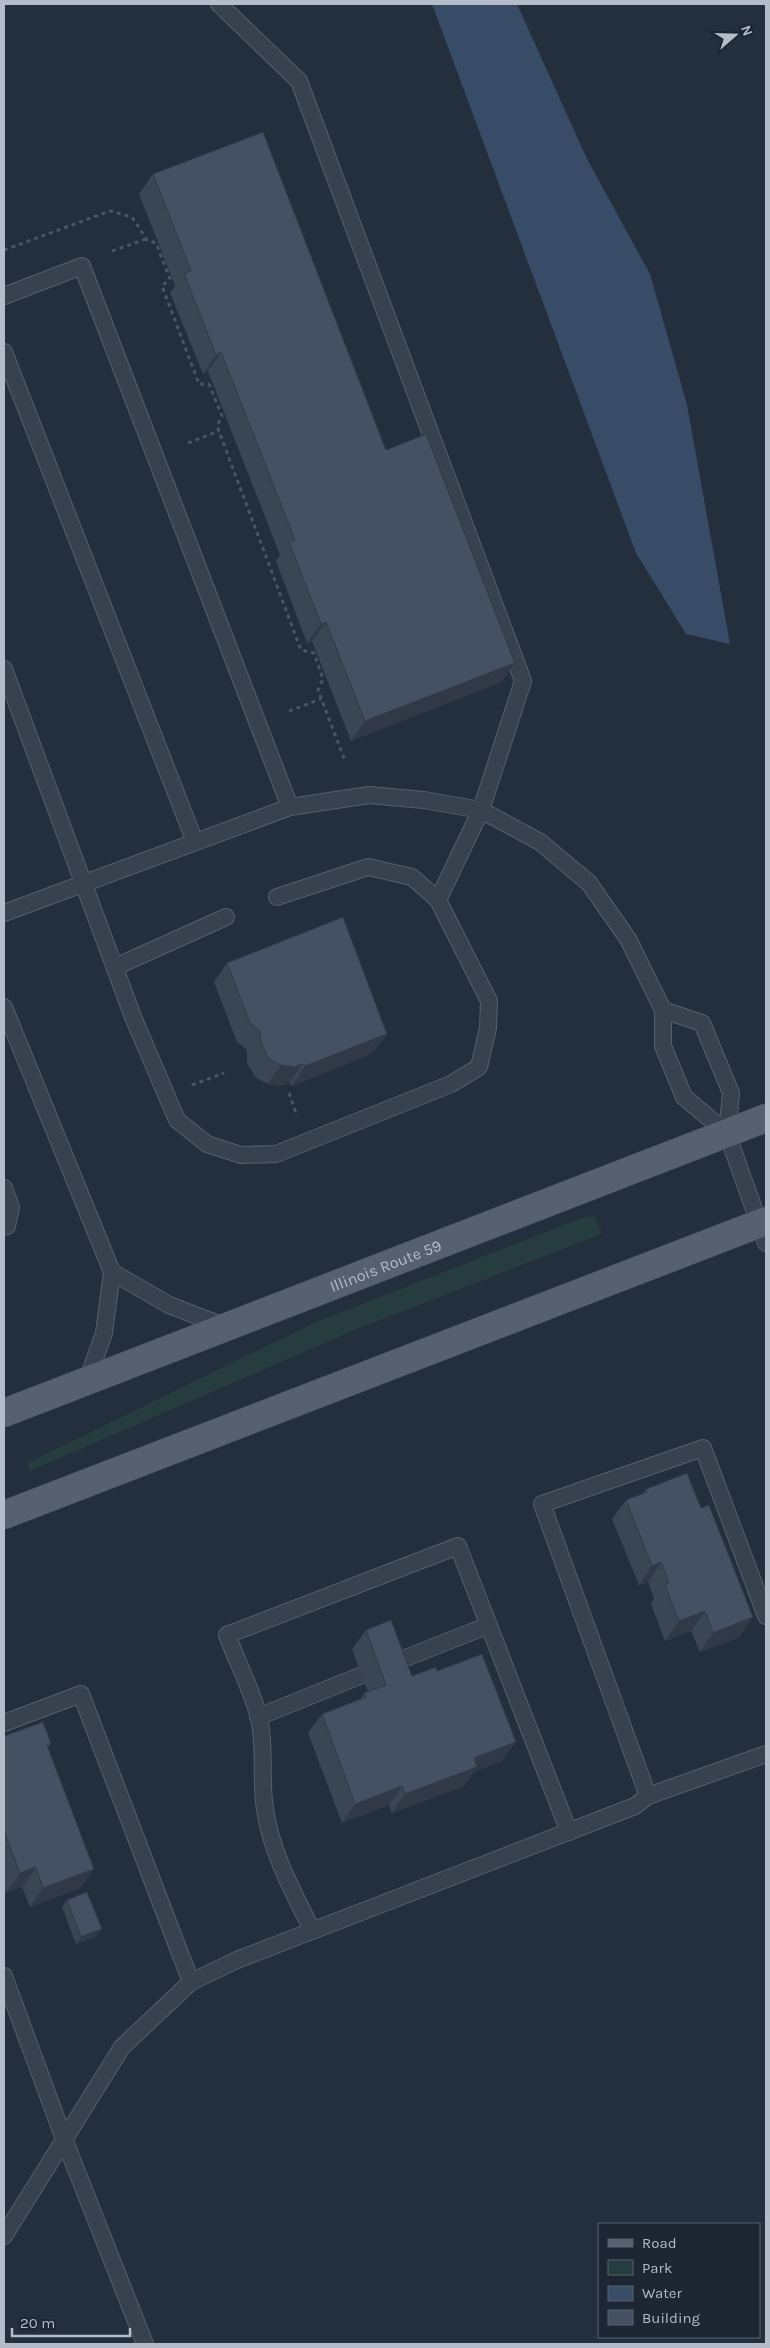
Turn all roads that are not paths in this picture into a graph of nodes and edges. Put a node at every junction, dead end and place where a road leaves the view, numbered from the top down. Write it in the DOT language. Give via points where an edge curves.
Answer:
graph roads {
  1 [pos="219,4"];
  2 [pos="4,296"];
  3 [pos="4,352"];
  4 [pos="4,669"];
  5 [pos="290,807"];
  6 [pos="480,810"];
  7 [pos="195,842"];
  8 [pos="84,883"];
  9 [pos="277,897"];
  10 [pos="438,900"];
  11 [pos="4,913"];
  12 [pos="226,917"];
  13 [pos="115,967"];
  14 [pos="4,1007"];
  15 [pos="663,1010"];
  16 [pos="766,1118"];
  17 [pos="728,1133"];
  18 [pos="4,1188"];
  19 [pos="4,1227"];
  20 [pos="764,1229"];
  21 [pos="112,1272"];
  22 [pos="226,1327"];
  23 [pos="87,1381"];
  24 [pos="4,1413"];
  25 [pos="4,1515"];
  26 [pos="766,1616"];
  27 [pos="490,1625"];
  28 [pos="388,1665"];
  29 [pos="362,1675"];
  30 [pos="258,1717"];
  31 [pos="4,1723"];
  32 [pos="766,1754"];
  33 [pos="648,1796"];
  34 [pos="569,1832"];
  35 [pos="312,1930"];
  36 [pos="4,1976"];
  37 [pos="191,1982"];
  38 [pos="64,2139"];
  39 [pos="4,2236"];
  40 [pos="145,2344"];
  1 -- 6 [label="lane" via="299,81 523,681"];
  2 -- 5 [label="lane" via="82,266"];
  3 -- 7 [label="lane"];
  4 -- 8 [label="lane"];
  5 -- 6 [label="lane" via="369,795"];
  5 -- 7 [label="lane"];
  6 -- 10 [label="lane"];
  6 -- 15 [label="lane" via="540,842 588,883 628,939"];
  7 -- 8 [label="lane"];
  8 -- 11 [label="lane"];
  8 -- 13 [label="lane"];
  9 -- 10 [label="lane" via="368,867 412,877"];
  10 -- 13 [label="lane" via="489,1001 488,1028 478,1067 451,1084 276,1154 241,1155 207,1144 177,1120"];
  12 -- 13 [label="lane"];
  14 -- 21 [label="lane"];
  15 -- 17 [label="lane" via="663,1046 684,1096"];
  15 -- 17 [label="lane" via="702,1023 731,1093"];
  16 -- 17 [label="main road, Illinois Route 59"];
  17 -- 20 [label="lane"];
  17 -- 22 [label="main road, Illinois Route 59"];
  18 -- 19 [label="lane" via="11,1207 7,1226"];
  20 -- 25 [label="main road"];
  21 -- 22 [label="lane" via="169,1305"];
  21 -- 23 [label="lane" via="104,1333"];
  22 -- 23 [label="main road, Illinois Route 59"];
  23 -- 24 [label="main road, Illinois Route 59"];
  26 -- 33 [label="lane" via="704,1448 542,1504"];
  27 -- 28 [label="lane"];
  27 -- 30 [label="lane" via="458,1546 227,1635"];
  27 -- 34 [label="lane"];
  29 -- 30 [label="lane"];
  30 -- 35 [label="lane" via="264,1752 265,1808 275,1850"];
  31 -- 37 [label="lane" via="81,1694"];
  32 -- 33 [label="lane"];
  33 -- 34 [label="lane" via="635,1806"];
  34 -- 35 [label="lane"];
  35 -- 37 [label="lane"];
  36 -- 38 [label="lane"];
  37 -- 38 [label="lane" via="122,2047"];
  38 -- 39 [label="lane"];
  38 -- 40 [label="lane"];
}
